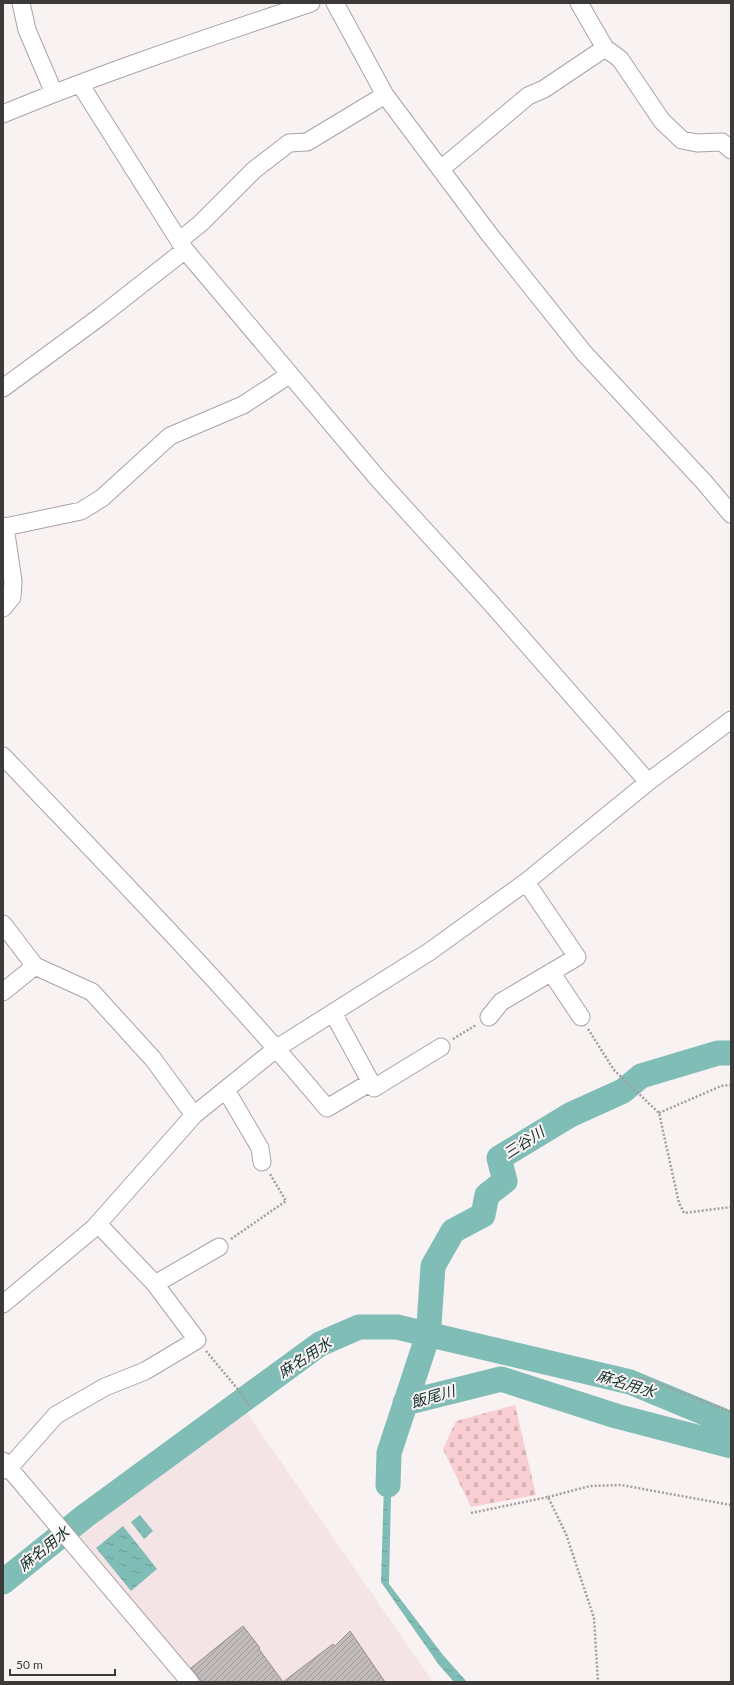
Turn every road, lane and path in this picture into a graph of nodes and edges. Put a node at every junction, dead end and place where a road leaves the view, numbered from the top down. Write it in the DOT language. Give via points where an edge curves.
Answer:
graph roads {
  1 [pos="21,3"];
  2 [pos="311,3"];
  3 [pos="335,3"];
  4 [pos="579,3"];
  5 [pos="605,48"];
  6 [pos="80,84"];
  7 [pos="54,93"];
  8 [pos="385,95"];
  9 [pos="3,114"];
  10 [pos="731,150"];
  11 [pos="441,168"];
  12 [pos="182,245"];
  13 [pos="288,375"];
  14 [pos="3,388"];
  15 [pos="731,514"];
  16 [pos="4,526"];
  17 [pos="6,549"];
  18 [pos="3,608"];
  19 [pos="731,720"];
  20 [pos="3,756"];
  21 [pos="648,782"];
  22 [pos="526,882"];
  23 [pos="3,924"];
  24 [pos="36,966"];
  25 [pos="551,972"];
  26 [pos="3,992"];
  27 [pos="333,1013"];
  28 [pos="489,1017"];
  29 [pos="581,1017"];
  30 [pos="441,1047"];
  31 [pos="277,1048"];
  32 [pos="371,1082"];
  33 [pos="731,1086"];
  34 [pos="226,1090"];
  35 [pos="659,1112"];
  36 [pos="194,1115"];
  37 [pos="262,1162"];
  38 [pos="731,1207"];
  39 [pos="98,1224"];
  40 [pos="219,1248"];
  41 [pos="155,1284"];
  42 [pos="3,1304"];
  43 [pos="197,1340"];
  44 [pos="636,1378"];
  45 [pos="250,1408"];
  46 [pos="731,1412"];
  47 [pos="5,1466"];
  48 [pos="548,1497"];
  49 [pos="731,1505"];
  50 [pos="471,1513"];
  51 [pos="190,1682"];
  52 [pos="598,1682"];
  1 -- 7 [label="street" via="27,30"];
  2 -- 6 [label="street"];
  3 -- 8 [label="street"];
  4 -- 5 [label="street"];
  5 -- 10 [label="street" via="620,59 662,121 682,140 697,143 722,142"];
  5 -- 11 [label="street" via="528,96"];
  6 -- 7 [label="street"];
  6 -- 12 [label="street"];
  7 -- 9 [label="street"];
  8 -- 11 [label="street"];
  8 -- 12 [label="street" via="307,142 289,143 254,170"];
  11 -- 15 [label="street" via="489,234 584,353"];
  12 -- 13 [label="street"];
  12 -- 14 [label="street" via="101,316"];
  13 -- 16 [label="street" via="243,406 170,436 102,498 81,511"];
  13 -- 21 [label="street"];
  16 -- 17 [label="street"];
  17 -- 18 [label="street" via="13,581 12,597"];
  19 -- 21 [label="street"];
  20 -- 31 [label="street"];
  21 -- 22 [label="street"];
  22 -- 25 [label="street" via="578,957"];
  22 -- 27 [label="street" via="429,952"];
  23 -- 24 [label="street"];
  24 -- 26 [label="street"];
  24 -- 36 [label="street" via="92,992 153,1059"];
  25 -- 28 [label="street" via="501,1002"];
  25 -- 29 [label="street"];
  27 -- 31 [label="street"];
  27 -- 32 [label="street"];
  28 -- 30 [label="path"];
  29 -- 35 [label="path" via="614,1070"];
  30 -- 32 [label="street" via="374,1088"];
  31 -- 32 [label="street" via="327,1108"];
  31 -- 34 [label="street"];
  33 -- 35 [label="path" via="721,1086"];
  34 -- 36 [label="street"];
  34 -- 37 [label="street" via="260,1148"];
  35 -- 38 [label="path" via="679,1203 684,1213"];
  36 -- 39 [label="street"];
  37 -- 40 [label="path" via="286,1201"];
  39 -- 41 [label="street"];
  39 -- 42 [label="street"];
  40 -- 41 [label="street"];
  41 -- 43 [label="street"];
  43 -- 45 [label="path" via="241,1393"];
  43 -- 47 [label="street" via="145,1371 106,1387 56,1415"];
  44 -- 46 [label="path" via="647,1379"];
  47 -- 51 [label="street"];
  48 -- 49 [label="path" via="590,1486 621,1485"];
  48 -- 50 [label="path"];
  48 -- 52 [label="path" via="566,1534 594,1618"];
}
